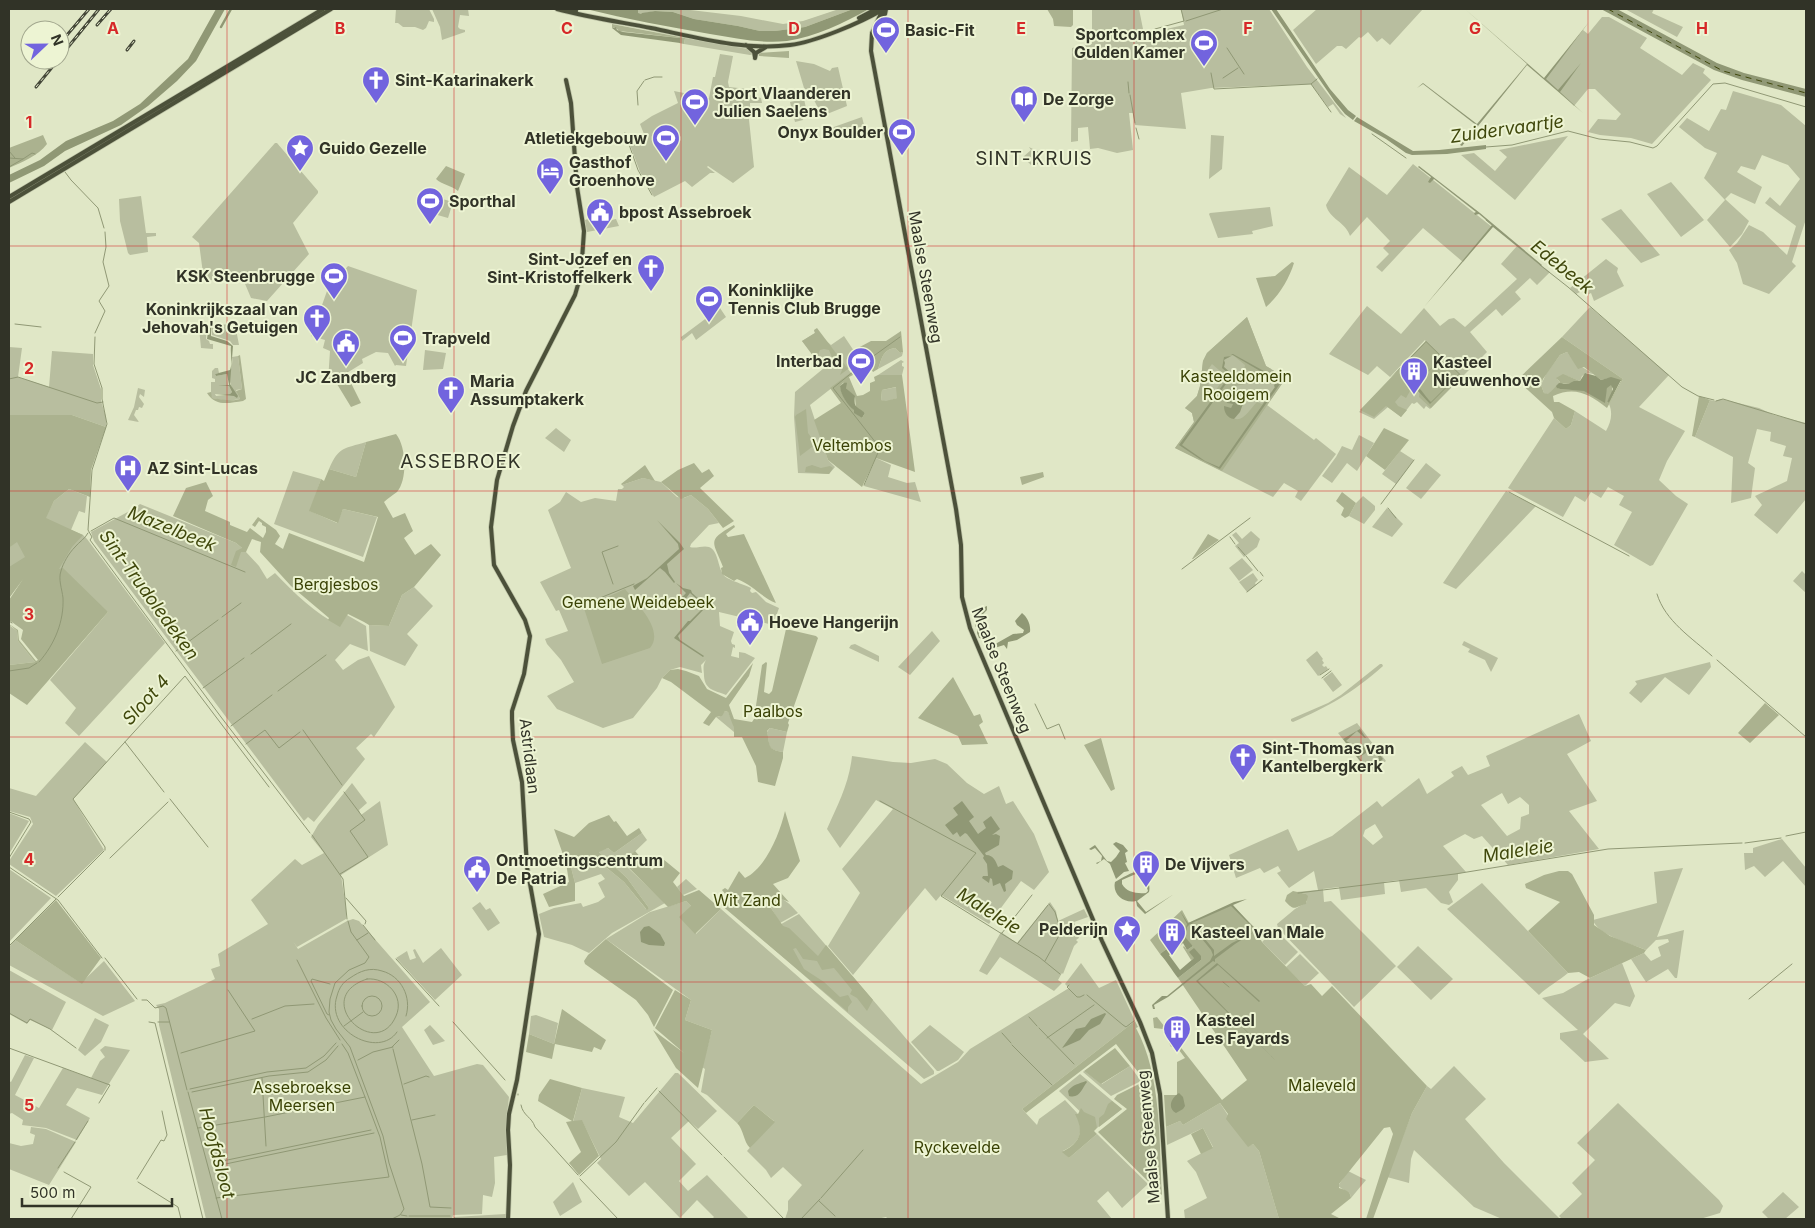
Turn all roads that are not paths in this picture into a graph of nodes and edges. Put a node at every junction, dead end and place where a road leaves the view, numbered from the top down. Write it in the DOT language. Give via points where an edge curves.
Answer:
graph roads {
  1 [pos="331,9"];
  2 [pos="561,9"];
  3 [pos="876,9"];
  4 [pos="884,9"];
  5 [pos="323,10"];
  6 [pos="865,18"];
  7 [pos="854,23"];
  8 [pos="303,24"];
  9 [pos="874,26"];
  10 [pos="746,45"];
  11 [pos="766,46"];
  12 [pos="566,80"];
  13 [pos="184,94"];
  14 [pos="118,134"];
  15 [pos="9,200"];
  16 [pos="508,1219"];
  17 [pos="1168,1219"];
  1 -- 5 [label="main road"];
  2 -- 10 [label="main road"];
  3 -- 7 [label="main road"];
  4 -- 6 [label="main road"];
  4 -- 9 [label="main road" via="885,14"];
  5 -- 8 [label="main road"];
  5 -- 8 [label="main road"];
  6 -- 7 [label="main road"];
  6 -- 9 [label="main road"];
  7 -- 11 [label="main road" via="800,43"];
  8 -- 13 [label="main road"];
  8 -- 13 [label="main road"];
  9 -- 17 [label="main road, Maalse Steenweg" via="871,51 958,520 963,605 1052,824 1150,1046 1160,1094"];
  10 -- 11 [label="main road"];
  10 -- 11 [label="main road" via="754,52 755,58 756,53"];
  12 -- 16 [label="main road, Astridlaan" via="584,231 581,274 575,295 526,391 506,445 495,490 491,526 494,565 527,623 530,639 512,719 523,786 527,868 539,939 509,1114"];
  13 -- 14 [label="main road"];
  13 -- 14 [label="main road"];
  14 -- 15 [label="main road"];
  14 -- 15 [label="main road"];
}
